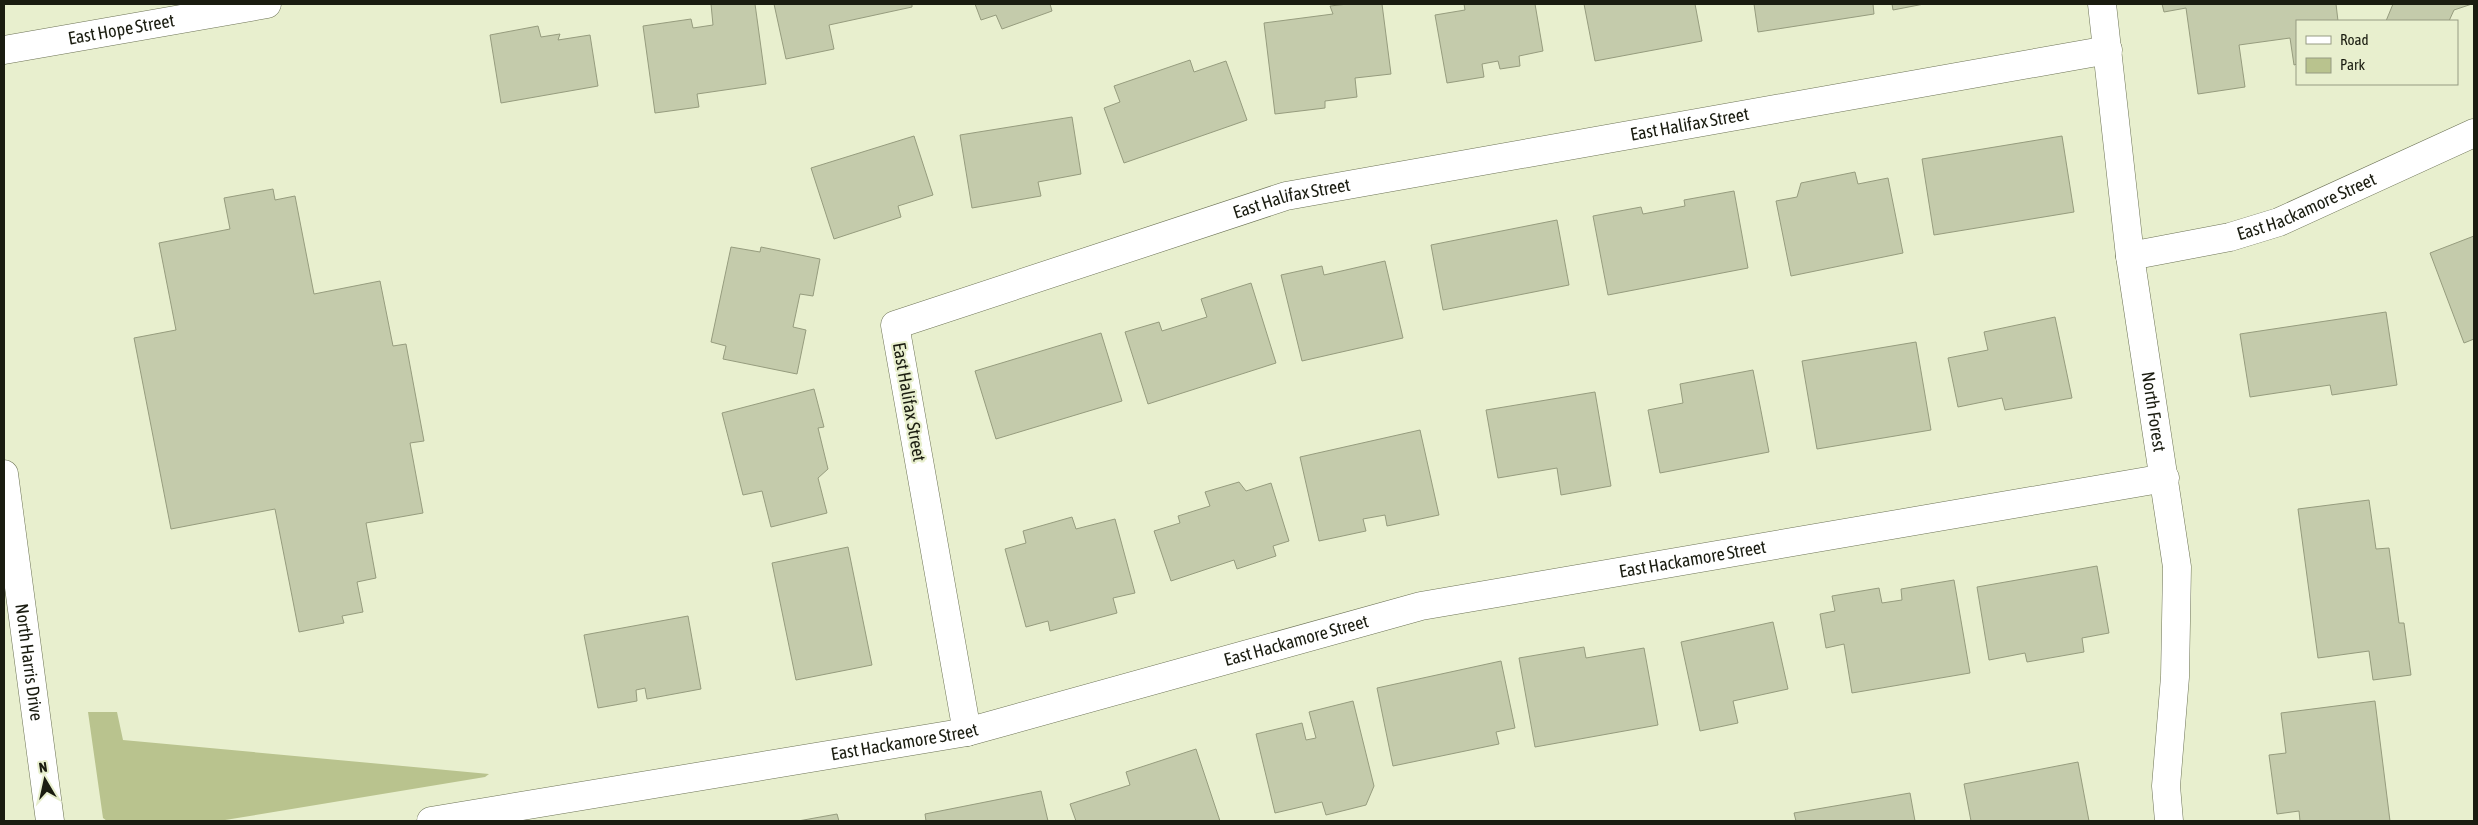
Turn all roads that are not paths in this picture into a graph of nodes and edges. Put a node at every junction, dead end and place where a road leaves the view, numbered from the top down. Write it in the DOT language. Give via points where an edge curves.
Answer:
graph roads {
  1 [pos="267,4"];
  2 [pos="2102,4"];
  3 [pos="4,50"];
  4 [pos="2108,50"];
  5 [pos="2474,133"];
  6 [pos="2130,256"];
  7 [pos="4,474"];
  8 [pos="2165,478"];
  9 [pos="967,732"];
  10 [pos="50,821"];
  11 [pos="431,821"];
  12 [pos="2169,821"];
  1 -- 3 [label="street, East Hope Street"];
  2 -- 4 [label="street, North Forest"];
  4 -- 6 [label="street, North Forest"];
  4 -- 9 [label="street, East Halifax Street" via="1286,196 895,325"];
  5 -- 6 [label="street, East Hackamore Street" via="2278,222 2230,237"];
  6 -- 8 [label="street, North Forest"];
  7 -- 10 [label="street, North Harris Drive"];
  8 -- 9 [label="street, East Hackamore Street" via="1421,606"];
  8 -- 12 [label="street, North Forest" via="2177,567 2175,677 2166,786"];
  9 -- 11 [label="street, East Hackamore Street"];
}
